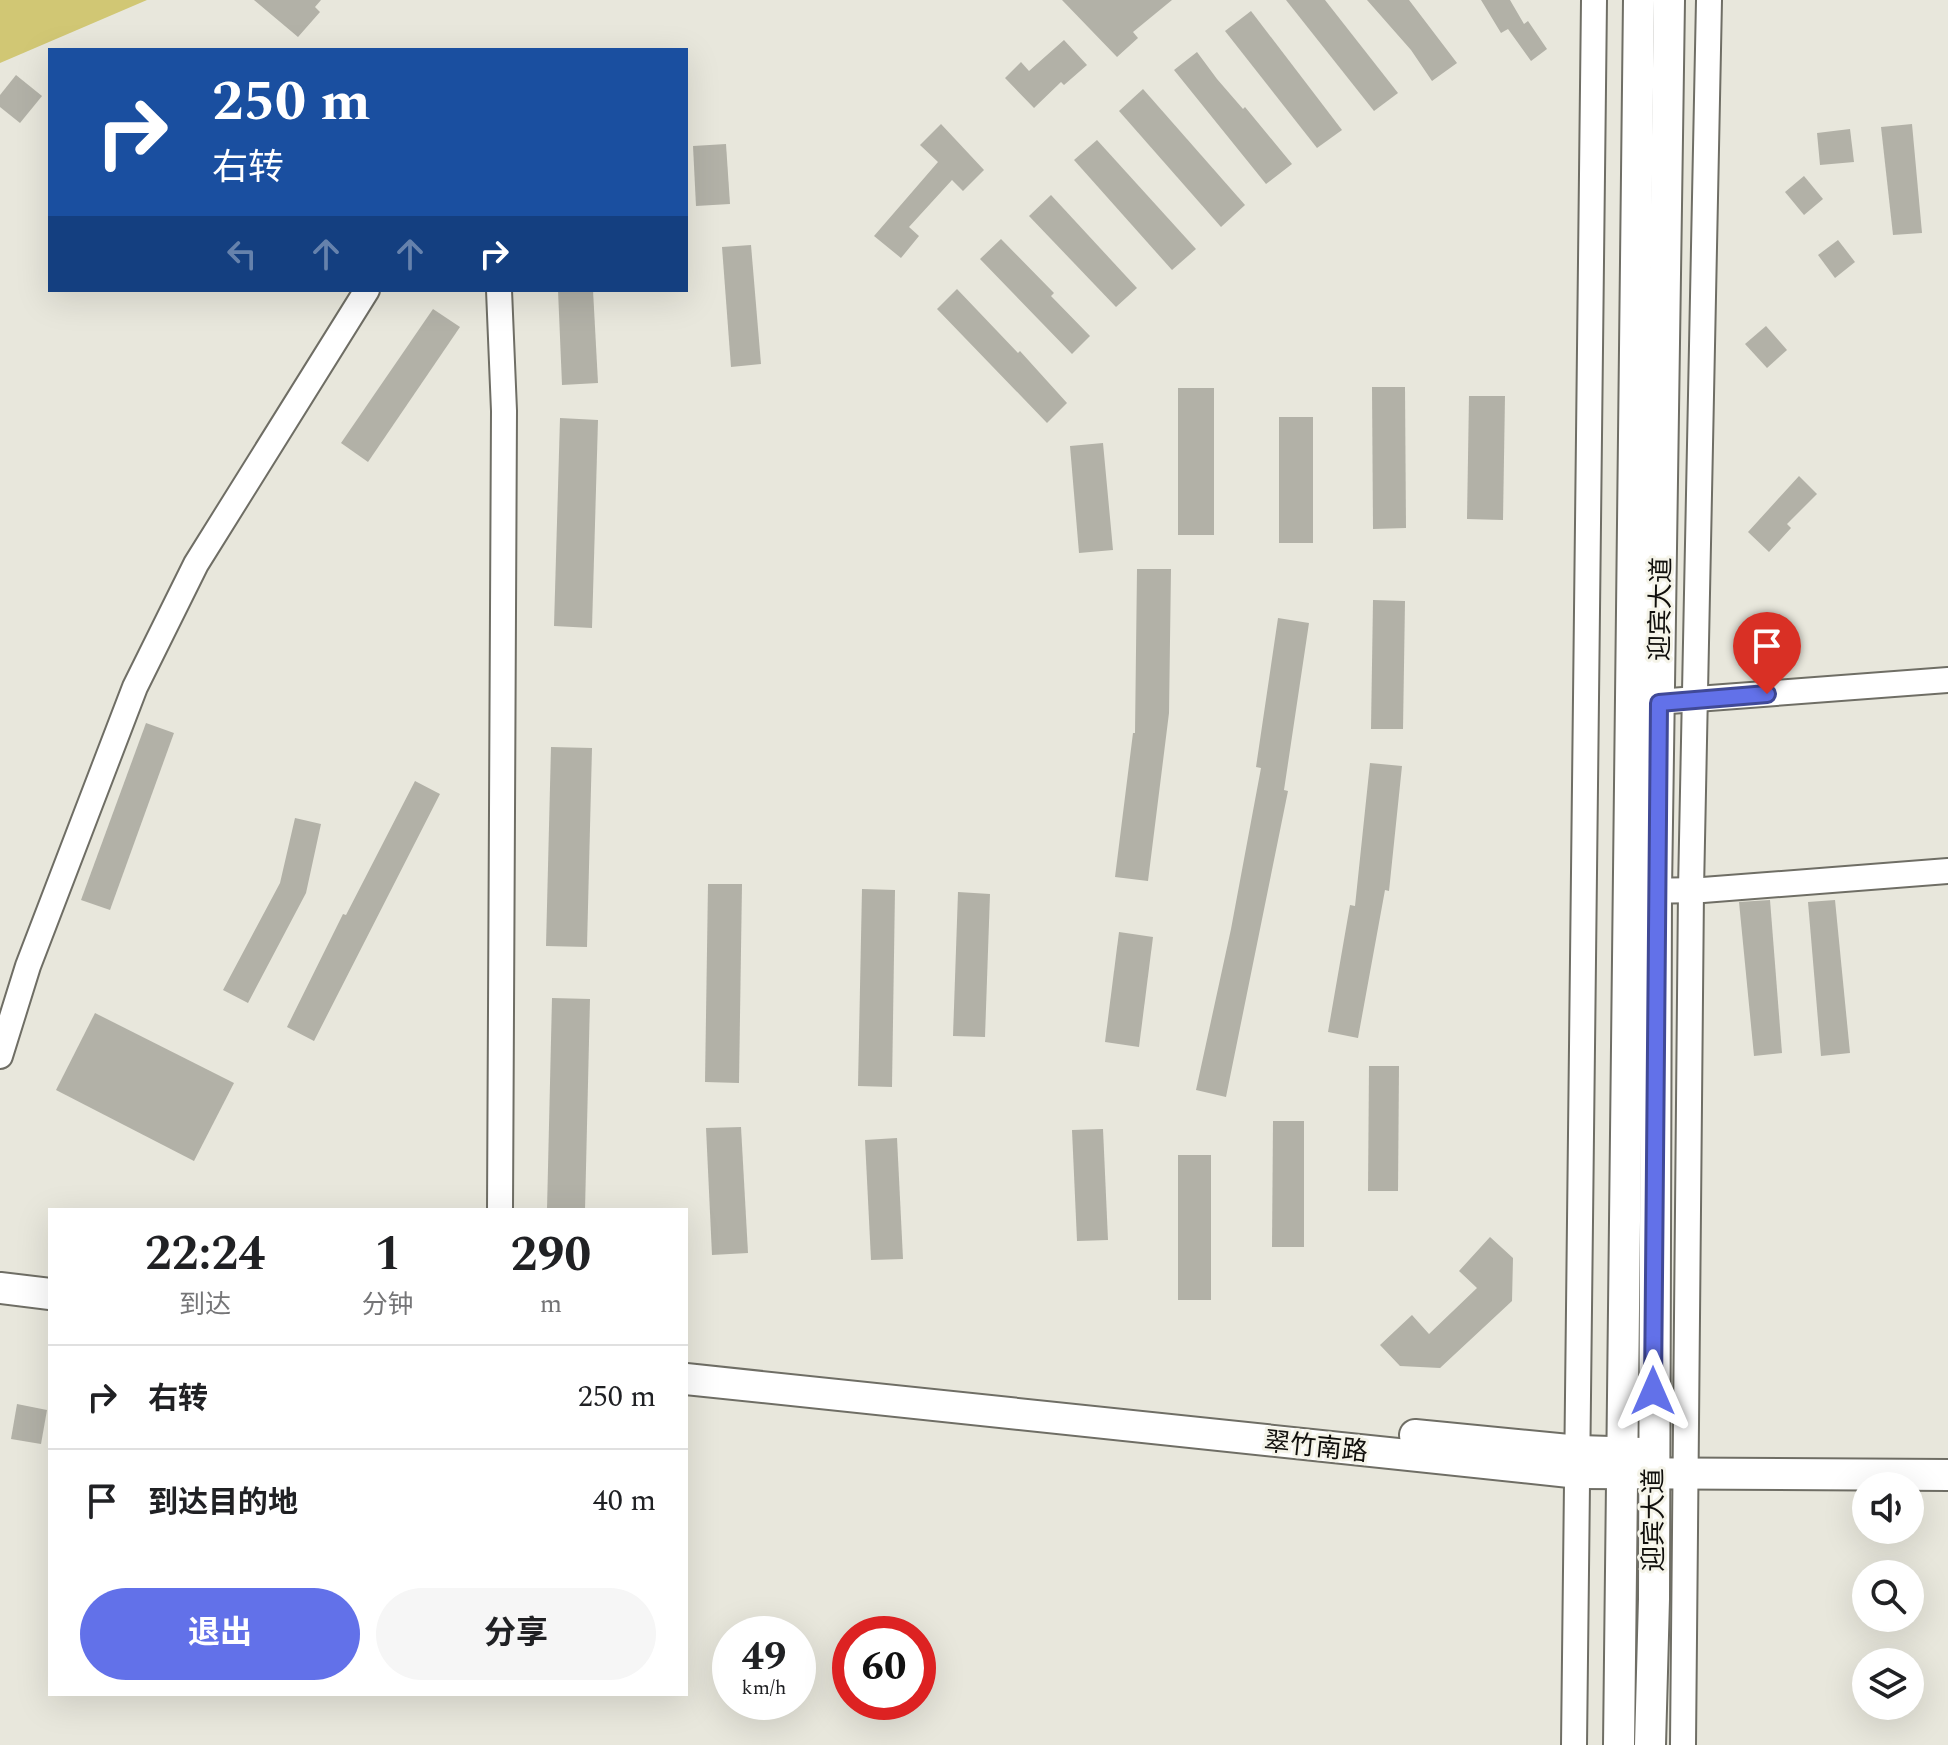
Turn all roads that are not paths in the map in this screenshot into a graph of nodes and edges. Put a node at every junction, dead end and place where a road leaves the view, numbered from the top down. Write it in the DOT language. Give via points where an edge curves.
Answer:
graph roads {
  1 [pos="1594,0"];
  2 [pos="1639,0"];
  3 [pos="1669,0"];
  4 [pos="1709,0"];
  5 [pos="366,292"];
  6 [pos="499,292"];
  7 [pos="1948,680"];
  8 [pos="1695,700"];
  9 [pos="1644,703"];
  10 [pos="1948,871"];
  11 [pos="1691,890"];
  12 [pos="1642,891"];
  13 [pos="0,1056"];
  14 [pos="500,1208"];
  15 [pos="0,1288"];
  16 [pos="48,1294"];
  17 [pos="0,1308"];
  18 [pos="48,1313"];
  19 [pos="688,1362"];
  20 [pos="688,1379"];
  21 [pos="1948,1457"];
  22 [pos="1579,1462"];
  23 [pos="1638,1463"];
  24 [pos="1685,1464"];
  25 [pos="1948,1475"];
  26 [pos="1574,1745"];
  27 [pos="1619,1745"];
  28 [pos="1650,1745"];
  29 [pos="1683,1745"];
  1 -- 22 [label="street"];
  2 -- 9 [label="main road, 迎宾大道"];
  3 -- 9 [label="main road, 迎宾大道"];
  4 -- 8 [label="street"];
  5 -- 13 [label="street" via="196,564 135,687 28,966"];
  6 -- 14 [label="street" via="504,411"];
  7 -- 8 [label="street"];
  8 -- 9 [label="street"];
  8 -- 11 [label="street"];
  9 -- 12 [label="main road, 迎宾大道"];
  10 -- 11 [label="street"];
  11 -- 12 [label="street"];
  11 -- 24 [label="street"];
  12 -- 23 [label="main road, 迎宾大道"];
  15 -- 16 [label="main road"];
  17 -- 18 [label="main road"];
  19 -- 22 [label="main road, 翠竹南路"];
  20 -- 22 [label="main road, 翠竹南路"];
  21 -- 24 [label="main road, 翠竹南路"];
  22 -- 23 [label="main road, 翠竹南路"];
  22 -- 26 [label="street"];
  23 -- 24 [label="main road, 翠竹南路"];
  23 -- 27 [label="main road, 迎宾大道"];
  23 -- 28 [label="main road, 迎宾大道" via="1654,1599"];
  24 -- 25 [label="main road, 翠竹南路"];
  24 -- 29 [label="street"];
}
